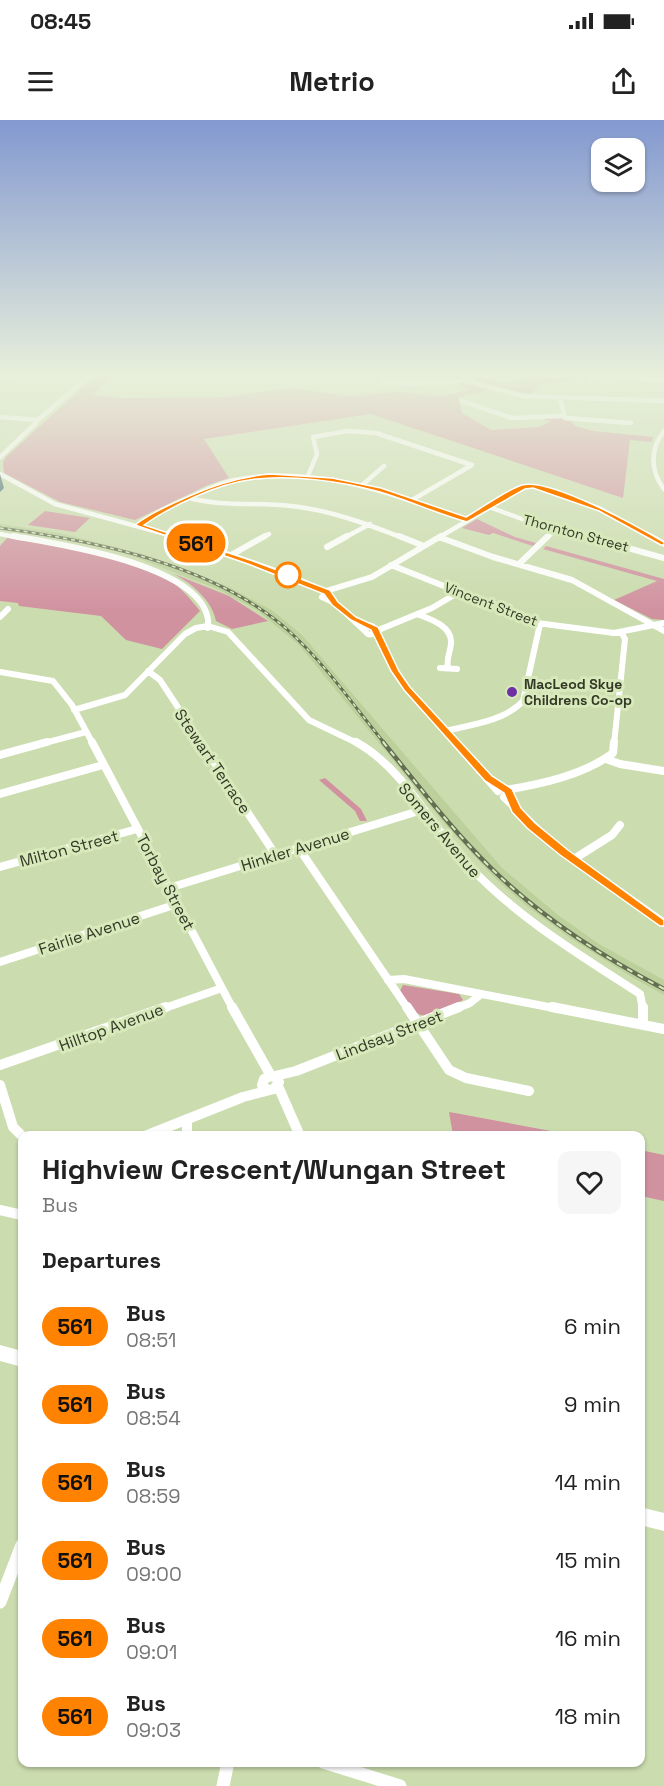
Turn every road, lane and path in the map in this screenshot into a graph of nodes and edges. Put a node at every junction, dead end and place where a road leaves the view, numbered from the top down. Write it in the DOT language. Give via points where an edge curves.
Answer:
graph roads {
  1 [pos="318,455"];
  2 [pos="443,455"];
  3 [pos="656,455"];
  4 [pos="384,465"];
  5 [pos="472,465"];
  6 [pos="480,465"];
  7 [pos="0,476"];
  8 [pos="307,478"];
  9 [pos="362,486"];
  10 [pos="664,489"];
  11 [pos="189,498"];
  12 [pos="412,500"];
  13 [pos="489,507"];
  14 [pos="467,520"];
  15 [pos="370,524"];
  16 [pos="139,525"];
  17 [pos="557,528"];
  18 [pos="0,534"];
  19 [pos="269,534"];
  20 [pos="439,537"];
  21 [pos="664,544"];
  22 [pos="424,546"];
  23 [pos="327,547"];
  24 [pos="231,555"];
  25 [pos="664,558"];
  26 [pos="519,564"];
  27 [pos="391,565"];
  28 [pos="459,592"];
  29 [pos="324,594"];
  30 [pos="8,609"];
  31 [pos="417,614"];
  32 [pos="0,617"];
  33 [pos="664,623"];
  34 [pos="540,624"];
  35 [pos="654,625"];
  36 [pos="205,628"];
  37 [pos="371,630"];
  38 [pos="664,631"];
  39 [pos="621,632"];
  40 [pos="448,668"];
  41 [pos="440,669"];
  42 [pos="457,669"];
  43 [pos="0,671"];
  44 [pos="148,671"];
  45 [pos="73,707"];
  46 [pos="446,731"];
  47 [pos="86,732"];
  48 [pos="0,755"];
  49 [pos="606,759"];
  50 [pos="104,765"];
  51 [pos="664,771"];
  52 [pos="505,793"];
  53 [pos="0,794"];
  54 [pos="516,809"];
  55 [pos="422,810"];
  56 [pos="620,825"];
  57 [pos="137,829"];
  58 [pos="298,847"];
  59 [pos="275,854"];
  60 [pos="574,859"];
  61 [pos="0,867"];
  62 [pos="169,888"];
  63 [pos="177,904"];
  64 [pos="664,923"];
  65 [pos="0,962"];
  66 [pos="390,983"];
  67 [pos="222,988"];
  68 [pos="480,995"];
  69 [pos="417,1024"];
  70 [pos="643,1024"];
  71 [pos="661,1027"];
  72 [pos="0,1065"];
  73 [pos="271,1083"];
  74 [pos="0,1085"];
  75 [pos="530,1091"];
  76 [pos="186,1119"];
  77 [pos="156,1131"];
  78 [pos="187,1131"];
  79 [pos="298,1131"];
  80 [pos="18,1132"];
  81 [pos="0,1210"];
  82 [pos="18,1214"];
  83 [pos="0,1353"];
  84 [pos="18,1358"];
  85 [pos="645,1517"];
  86 [pos="664,1522"];
  87 [pos="18,1555"];
  88 [pos="0,1602"];
  89 [pos="227,1767"];
  90 [pos="339,1767"];
  91 [pos="223,1786"];
  92 [pos="400,1786"];
  1 -- 8 [label="street"];
  2 -- 5 [label="street"];
  3 -- 10 [label="street" via="654,471"];
  4 -- 9 [label="street"];
  5 -- 6 [label="street"];
  5 -- 12 [label="street"];
  7 -- 16 [label="street" via="55,504"];
  8 -- 9 [label="street"];
  8 -- 11 [label="street" via="241,479"];
  9 -- 12 [label="street"];
  11 -- 15 [label="street" via="225,507 301,507"];
  11 -- 16 [label="street"];
  12 -- 14 [label="street"];
  13 -- 14 [label="street"];
  13 -- 17 [label="street, Thornton Street"];
  13 -- 21 [label="street" via="528,484 601,509"];
  14 -- 20 [label="street"];
  15 -- 22 [label="street"];
  15 -- 23 [label="street"];
  16 -- 24 [label="street"];
  17 -- 25 [label="street, Thornton Street"];
  17 -- 26 [label="street"];
  18 -- 36 [label="street" via="90,550 166,575 185,586 204,607"];
  19 -- 24 [label="street"];
  20 -- 22 [label="street"];
  20 -- 26 [label="street"];
  22 -- 27 [label="street"];
  24 -- 29 [label="street" via="307,583"];
  26 -- 35 [label="street" via="577,582"];
  27 -- 28 [label="street, Vincent Street"];
  27 -- 29 [label="street" via="368,579"];
  28 -- 31 [label="street"];
  28 -- 34 [label="street, Vincent Street"];
  29 -- 37 [label="street"];
  30 -- 32 [label="street"];
  31 -- 37 [label="street"];
  31 -- 40 [label="street" via="450,634"];
  33 -- 35 [label="street, Vincent Street"];
  34 -- 39 [label="street, Vincent Street"];
  34 -- 46 [label="street" via="520,707"];
  35 -- 38 [label="street"];
  35 -- 39 [label="street, Vincent Street"];
  36 -- 44 [label="street" via="189,631"];
  36 -- 55 [label="street, Somers Avenue" via="229,635 316,725 373,753"];
  37 -- 46 [label="street" via="382,642 401,680"];
  39 -- 49 [label="street" via="625,639 614,746"];
  40 -- 41 [label="street"];
  40 -- 42 [label="street"];
  43 -- 45 [label="street, Torbay Street" via="58,682"];
  44 -- 45 [label="street" via="121,697"];
  44 -- 59 [label="street, Stewart Terrace" via="160,680"];
  45 -- 47 [label="street, Torbay Street"];
  46 -- 52 [label="street"];
  47 -- 48 [label="street"];
  47 -- 50 [label="street, Torbay Street"];
  49 -- 51 [label="street"];
  49 -- 52 [label="street"];
  50 -- 53 [label="street"];
  50 -- 57 [label="street, Torbay Street"];
  52 -- 54 [label="street"];
  54 -- 60 [label="street"];
  55 -- 58 [label="street, Hinkler Avenue"];
  55 -- 70 [label="street, Somers Avenue" via="468,866 516,910 640,994"];
  56 -- 60 [label="street" via="612,835"];
  57 -- 61 [label="street, Milton Street"];
  57 -- 62 [label="street, Torbay Street"];
  58 -- 59 [label="street, Hinkler Avenue"];
  58 -- 66 [label="street"];
  59 -- 62 [label="street, Hinkler Avenue"];
  60 -- 64 [label="street"];
  62 -- 63 [label="street, Torbay Street"];
  63 -- 65 [label="street, Fairlie Avenue"];
  63 -- 67 [label="street, Torbay Street"];
  66 -- 68 [label="street, Lindsay Street" via="415,983"];
  66 -- 69 [label="street"];
  67 -- 72 [label="street, Hilltop Avenue"];
  67 -- 73 [label="street, Torbay Street"];
  68 -- 69 [label="street, Lindsay Street" via="470,1003"];
  68 -- 70 [label="street, Lindsay Street"];
  69 -- 73 [label="street, Lindsay Street"];
  69 -- 75 [label="street" via="444,1064 458,1075"];
  70 -- 71 [label="street, Lindsay Street"];
  73 -- 76 [label="street, Lindsay Street"];
  73 -- 79 [label="street, Torbay Street"];
  74 -- 80 [label="street"];
  76 -- 77 [label="street, Lindsay Street"];
  76 -- 78 [label="street"];
  81 -- 82 [label="street"];
  83 -- 84 [label="highway"];
  85 -- 86 [label="highway"];
  87 -- 88 [label="street"];
  89 -- 91 [label="street"];
  90 -- 92 [label="street"];
}
